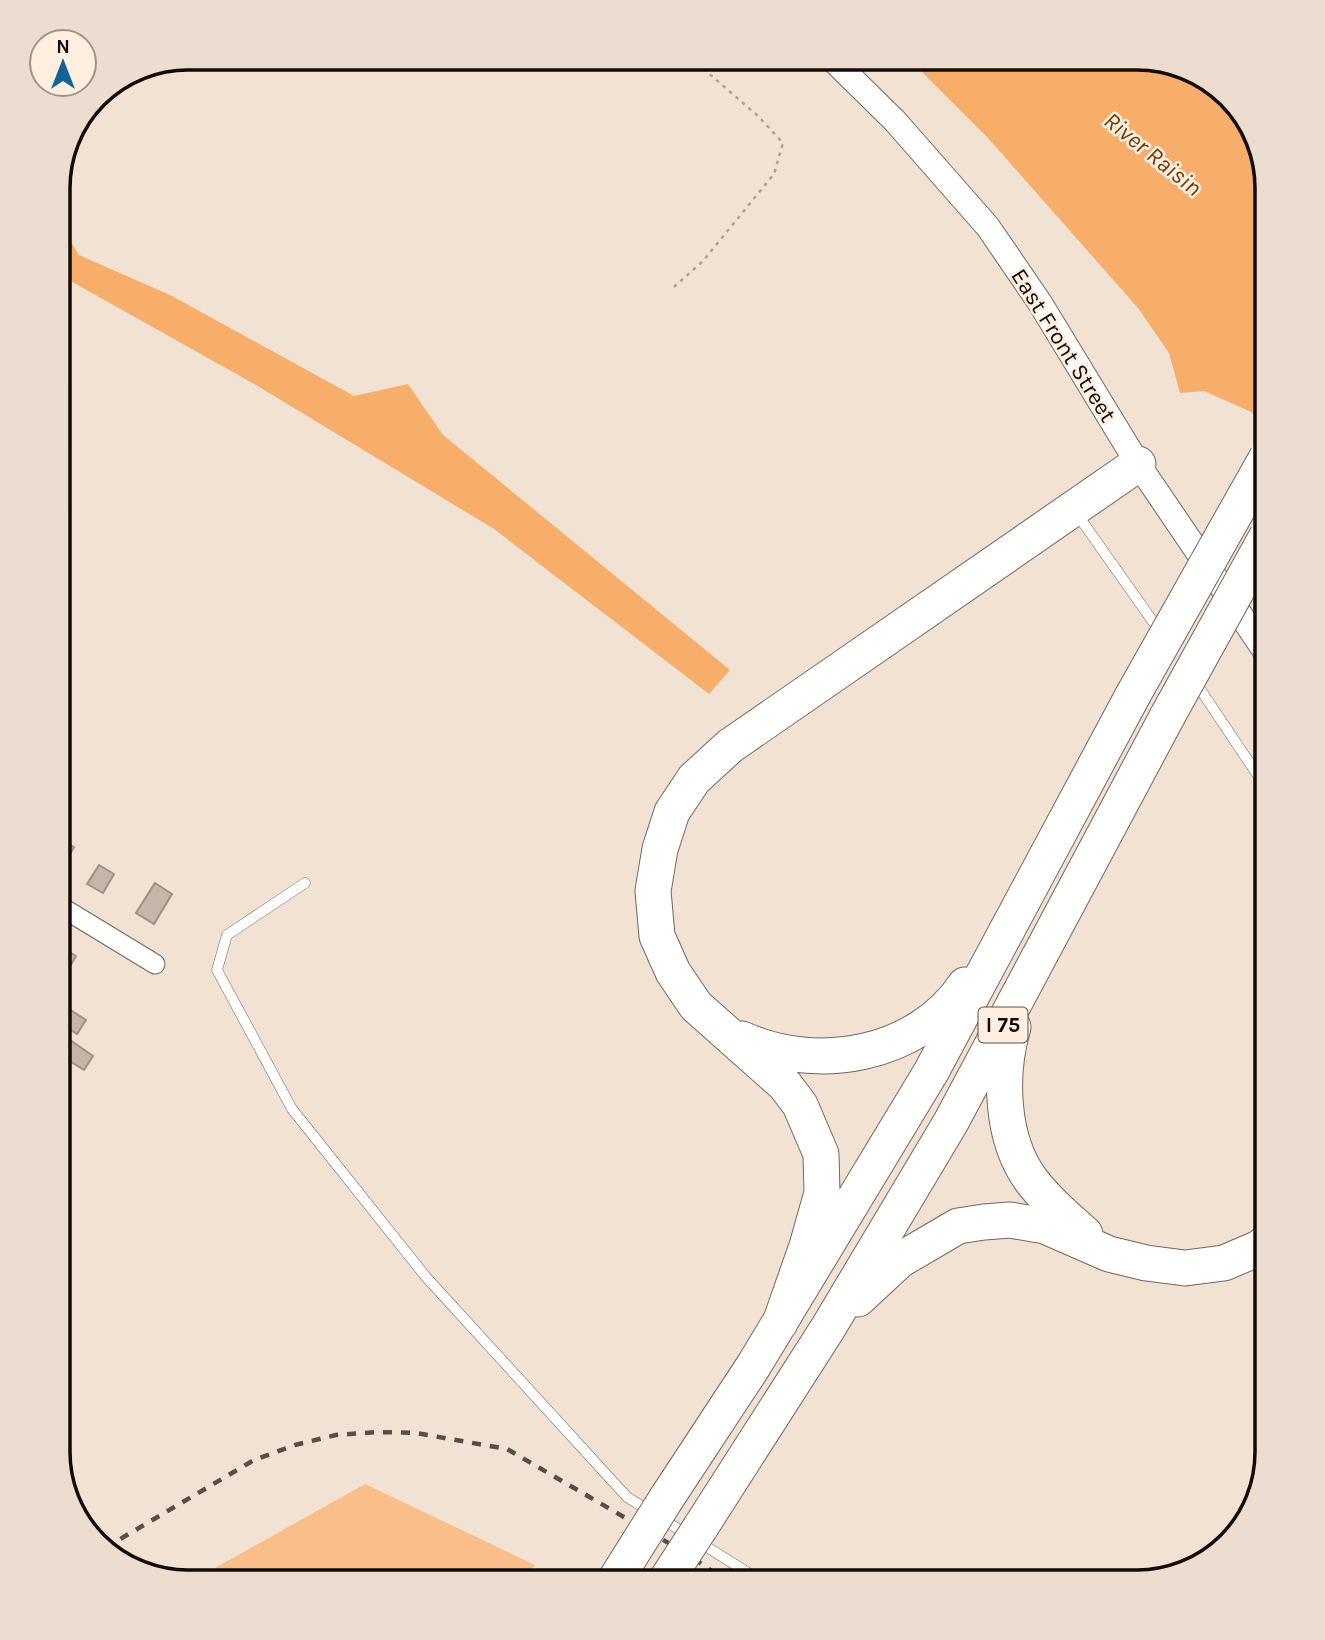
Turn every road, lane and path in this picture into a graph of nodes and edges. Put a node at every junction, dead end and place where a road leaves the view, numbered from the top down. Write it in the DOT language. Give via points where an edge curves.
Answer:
graph roads {
  1 [pos="705,70"];
  2 [pos="843,70"];
  3 [pos="674,287"];
  4 [pos="1138,464"];
  5 [pos="1255,478"];
  6 [pos="1072,508"];
  7 [pos="1255,558"];
  8 [pos="1255,636"];
  9 [pos="1176,654"];
  10 [pos="1184,666"];
  11 [pos="1255,771"];
  12 [pos="305,883"];
  13 [pos="1022,902"];
  14 [pos="70,912"];
  15 [pos="1049,940"];
  16 [pos="155,964"];
  17 [pos="724,1031"];
  18 [pos="1255,1250"];
  19 [pos="1109,1254"];
  20 [pos="780,1323"];
  21 [pos="828,1328"];
  22 [pos="622,1570"];
  23 [pos="673,1570"];
  24 [pos="744,1570"];
  1 -- 3 [label="path" via="783,143 774,174 703,261"];
  2 -- 4 [label="street, East Front Street" via="895,121 988,227"];
  4 -- 6 [label="highway"];
  4 -- 8 [label="street, East Front Street"];
  5 -- 13 [label="highway, I 75, bridge"];
  6 -- 9 [label="lane"];
  6 -- 17 [label="highway" via="730,746 694,779 672,812 653,891 657,936 673,972 696,1006"];
  7 -- 15 [label="highway, I 75, bridge"];
  10 -- 11 [label="lane"];
  12 -- 24 [label="lane" via="227,935 217,970 292,1109 426,1277 627,1497"];
  13 -- 17 [label="highway" via="946,1009 893,1043 852,1055 797,1054 755,1045"];
  13 -- 20 [label="highway, I 75" via="931,1072"];
  14 -- 16 [label="street"];
  15 -- 19 [label="highway" via="1009,1038 1005,1083 1010,1132 1036,1186"];
  15 -- 21 [label="highway, I 75" via="951,1122"];
  17 -- 20 [label="highway" via="785,1084 800,1105 821,1154 822,1194"];
  18 -- 19 [label="highway" via="1224,1263 1185,1268"];
  19 -- 21 [label="highway" via="1045,1226 1010,1220 958,1226 900,1260"];
  20 -- 22 [label="highway, I 75, bridge"];
  21 -- 23 [label="highway, I 75, bridge"];
}
